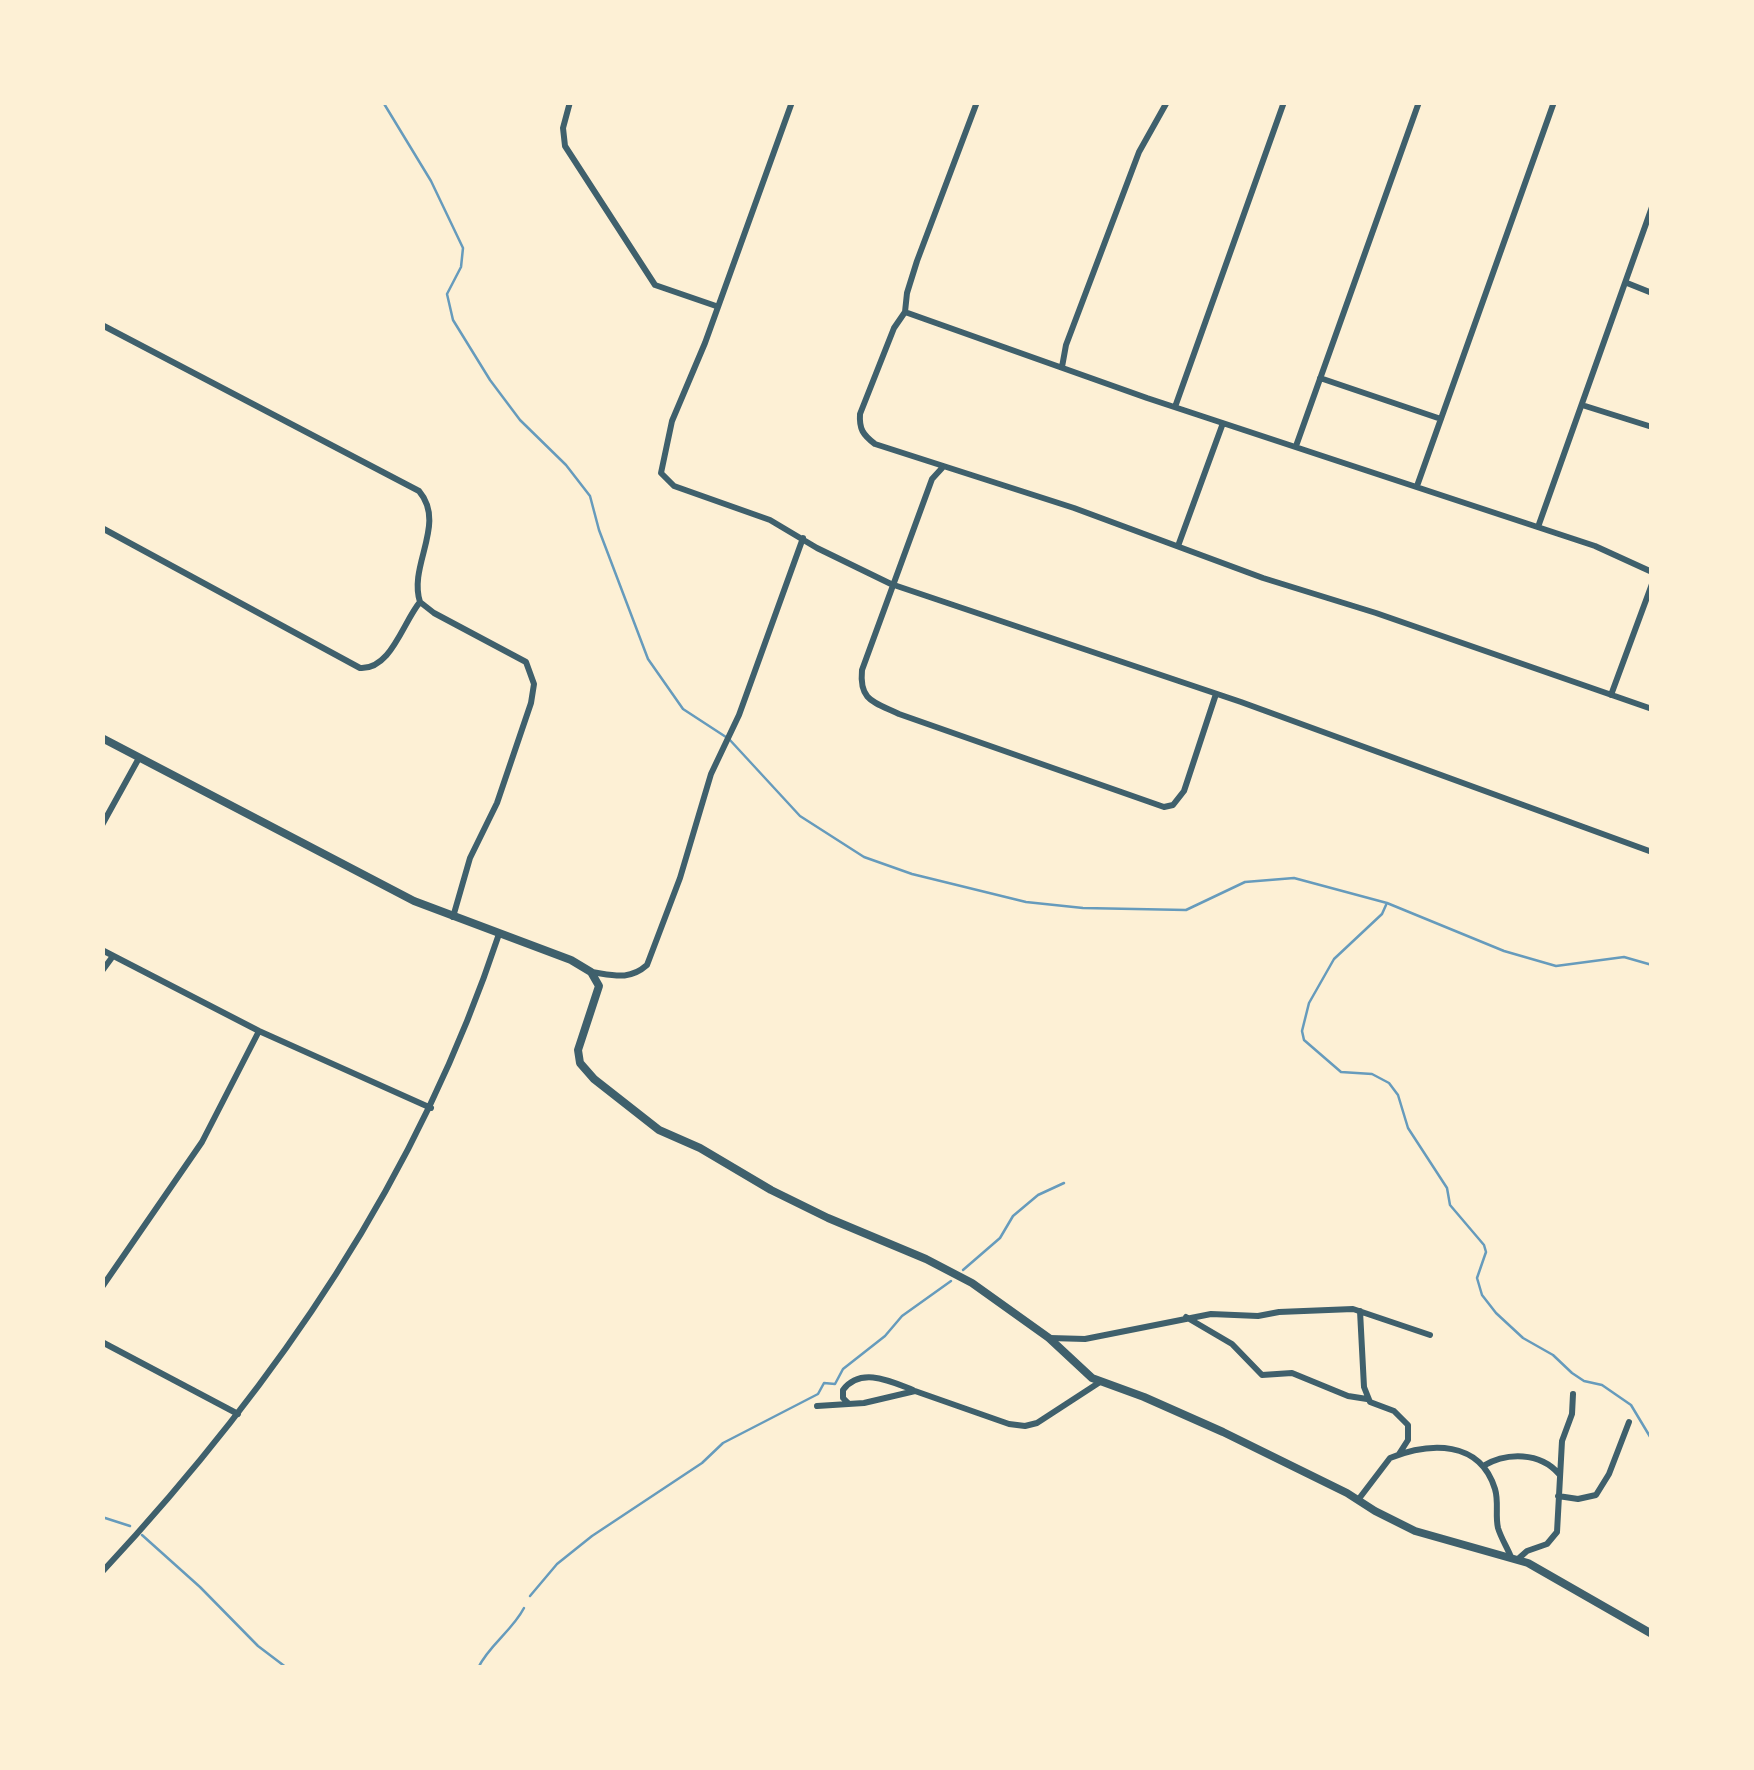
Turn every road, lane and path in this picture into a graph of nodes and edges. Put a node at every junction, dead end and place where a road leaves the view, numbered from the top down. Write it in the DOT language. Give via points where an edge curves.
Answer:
graph roads {
  1 [pos="570,102"];
  2 [pos="792,102"];
  3 [pos="977,102"];
  4 [pos="1167,102"];
  5 [pos="1284,102"];
  6 [pos="1419,102"];
  7 [pos="1554,102"];
  8 [pos="1652,207"];
  9 [pos="1627,283"];
  10 [pos="1652,294"];
  11 [pos="716,306"];
  12 [pos="905,312"];
  13 [pos="102,325"];
  14 [pos="1062,367"];
  15 [pos="1320,378"];
  16 [pos="1582,405"];
  17 [pos="1175,407"];
  18 [pos="1441,419"];
  19 [pos="1223,422"];
  20 [pos="1652,428"];
  21 [pos="1296,446"];
  22 [pos="944,466"];
  23 [pos="1416,486"];
  24 [pos="1538,527"];
  25 [pos="102,528"];
  26 [pos="803,538"];
  27 [pos="1178,546"];
  28 [pos="1652,572"];
  29 [pos="891,584"];
  30 [pos="1652,584"];
  31 [pos="420,602"];
  32 [pos="1216,694"];
  33 [pos="1611,695"];
  34 [pos="1652,709"];
  35 [pos="102,738"];
  36 [pos="139,758"];
  37 [pos="102,826"];
  38 [pos="1652,852"];
  39 [pos="453,917"];
  40 [pos="499,934"];
  41 [pos="102,950"];
  42 [pos="113,956"];
  43 [pos="102,971"];
  44 [pos="591,972"];
  45 [pos="259,1031"];
  46 [pos="431,1108"];
  47 [pos="102,1286"];
  48 [pos="1359,1310"];
  49 [pos="1186,1317"];
  50 [pos="1430,1334"];
  51 [pos="1049,1338"];
  52 [pos="102,1342"];
  53 [pos="1100,1382"];
  54 [pos="916,1391"];
  55 [pos="1573,1394"];
  56 [pos="1367,1399"];
  57 [pos="849,1404"];
  58 [pos="817,1406"];
  59 [pos="238,1414"];
  60 [pos="1629,1422"];
  61 [pos="1400,1454"];
  62 [pos="1483,1466"];
  63 [pos="1560,1474"];
  64 [pos="1558,1496"];
  65 [pos="1358,1500"];
  66 [pos="1515,1558"];
  67 [pos="102,1572"];
  68 [pos="1652,1634"];
  1 -- 11 [label="street" via="565,146 655,284"];
  2 -- 11 [label="street"];
  3 -- 12 [label="street" via="917,261"];
  4 -- 14 [label="street" via="1139,152"];
  5 -- 17 [label="street"];
  6 -- 15 [label="street"];
  7 -- 18 [label="street"];
  8 -- 9 [label="street"];
  9 -- 10 [label="street"];
  9 -- 16 [label="street"];
  11 -- 26 [label="street" via="672,421 661,473 684,491"];
  12 -- 14 [label="street"];
  12 -- 22 [label="street" via="859,426 875,444"];
  13 -- 31 [label="street" via="419,491 430,516"];
  14 -- 17 [label="street"];
  15 -- 18 [label="street"];
  15 -- 21 [label="street"];
  16 -- 20 [label="street"];
  16 -- 24 [label="street"];
  17 -- 19 [label="street"];
  18 -- 23 [label="street"];
  19 -- 21 [label="street"];
  19 -- 27 [label="street"];
  21 -- 23 [label="street"];
  22 -- 27 [label="street"];
  22 -- 29 [label="street" via="932,480"];
  23 -- 24 [label="street"];
  24 -- 28 [label="street"];
  25 -- 31 [label="street" via="360,668 382,662"];
  26 -- 29 [label="street"];
  26 -- 44 [label="street" via="711,774 647,965 625,977"];
  27 -- 33 [label="street"];
  29 -- 32 [label="street"];
  29 -- 32 [label="street" via="862,670 866,697 1122,794 1164,807 1180,800"];
  30 -- 33 [label="street"];
  31 -- 39 [label="street" via="526,662 534,684"];
  32 -- 38 [label="street"];
  33 -- 34 [label="street"];
  35 -- 36 [label="street"];
  36 -- 37 [label="street"];
  36 -- 39 [label="street"];
  39 -- 40 [label="street"];
  40 -- 44 [label="street"];
  40 -- 46 [label="street"];
  41 -- 42 [label="street"];
  42 -- 43 [label="street"];
  42 -- 45 [label="street"];
  44 -- 51 [label="street" via="599,986 578,1050 580,1063 647,1122 828,1218 960,1276"];
  45 -- 46 [label="street"];
  45 -- 47 [label="street" via="202,1142"];
  46 -- 59 [label="street" via="318,1302"];
  48 -- 49 [label="street"];
  48 -- 50 [label="street"];
  48 -- 56 [label="street"];
  49 -- 51 [label="street" via="1085,1339"];
  49 -- 56 [label="street" via="1232,1344 1262,1375 1292,1373"];
  51 -- 53 [label="street"];
  52 -- 59 [label="street"];
  53 -- 54 [label="street" via="1025,1426"];
  53 -- 65 [label="street" via="1223,1432"];
  54 -- 57 [label="street"];
  54 -- 57 [label="street" via="882,1378 857,1379 844,1390"];
  55 -- 63 [label="street"];
  56 -- 61 [label="street" via="1408,1426"];
  57 -- 58 [label="street"];
  59 -- 67 [label="street"];
  60 -- 64 [label="street" via="1596,1495"];
  61 -- 62 [label="street" via="1449,1447"];
  61 -- 65 [label="street"];
  62 -- 63 [label="street" via="1533,1457"];
  62 -- 66 [label="street" via="1494,1484 1497,1525"];
  63 -- 64 [label="street"];
  64 -- 66 [label="street" via="1553,1539"];
  65 -- 66 [label="street" via="1430,1536"];
  66 -- 68 [label="street"];
}
